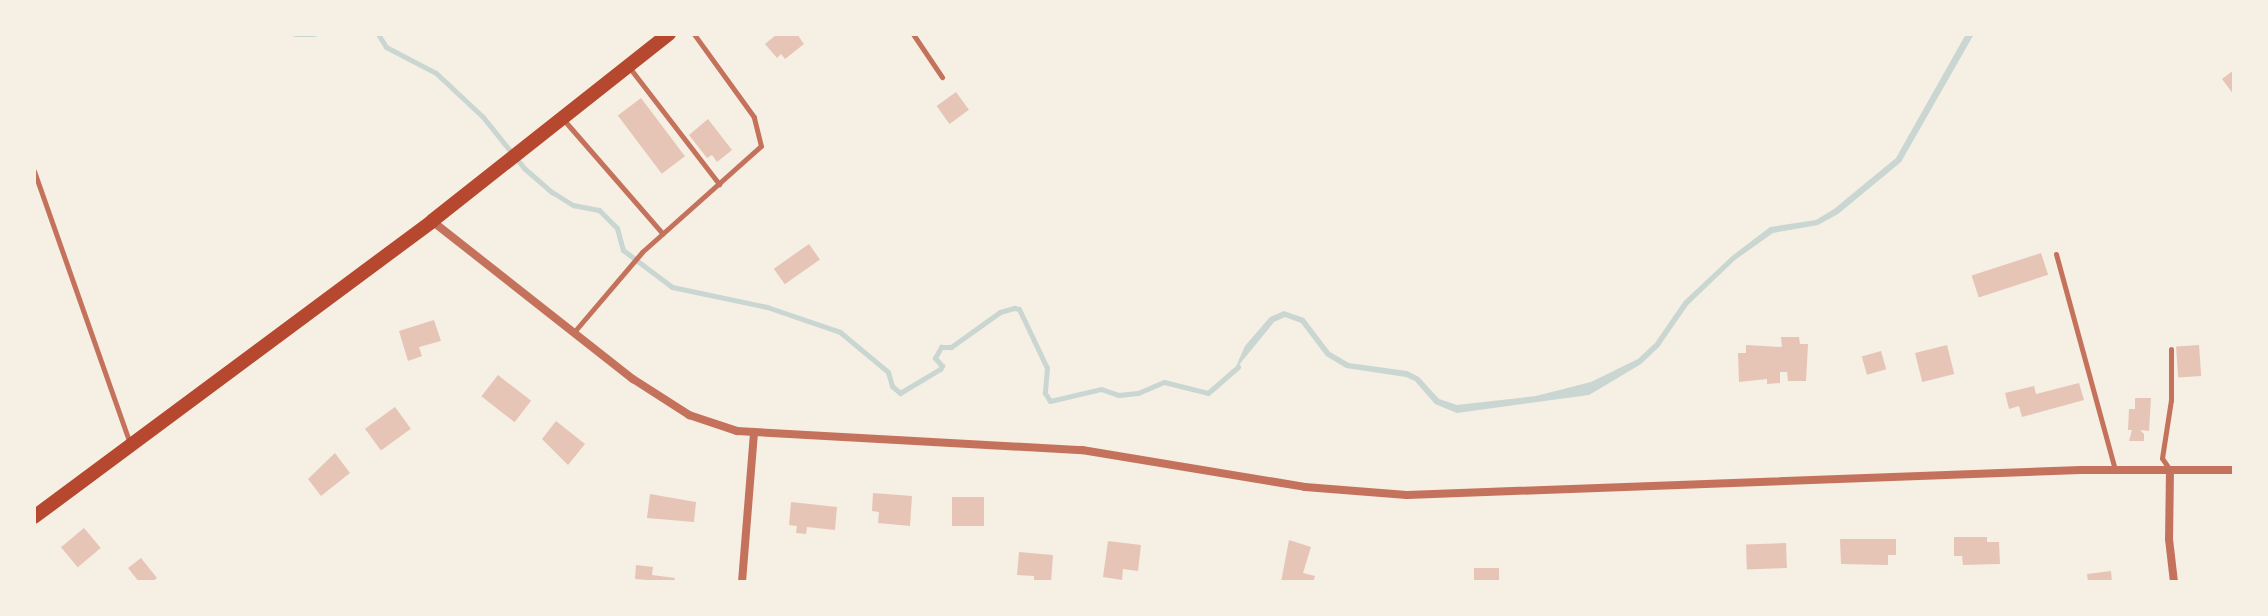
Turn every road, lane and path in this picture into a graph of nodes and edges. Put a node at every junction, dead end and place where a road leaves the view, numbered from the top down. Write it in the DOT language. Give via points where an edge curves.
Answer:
graph roads {
  1 [pos="694,34"];
  2 [pos="913,34"];
  3 [pos="665,35"];
  4 [pos="628,67"];
  5 [pos="942,77"];
  6 [pos="562,118"];
  7 [pos="34,171"];
  8 [pos="719,184"];
  9 [pos="432,221"];
  10 [pos="663,234"];
  11 [pos="2056,254"];
  12 [pos="574,332"];
  13 [pos="2171,349"];
  14 [pos="754,433"];
  15 [pos="130,442"];
  16 [pos="2116,470"];
  17 [pos="2170,470"];
  18 [pos="2234,470"];
  19 [pos="34,517"];
  20 [pos="742,582"];
  21 [pos="2174,582"];
  1 -- 8 [label="lane" via="754,117 761,146"];
  2 -- 5 [label="lane"];
  3 -- 4 [label="main road"];
  4 -- 6 [label="main road"];
  4 -- 8 [label="lane"];
  6 -- 9 [label="main road"];
  6 -- 10 [label="lane"];
  7 -- 15 [label="lane"];
  8 -- 10 [label="lane"];
  9 -- 12 [label="street"];
  9 -- 15 [label="main road"];
  10 -- 12 [label="lane"];
  11 -- 16 [label="lane"];
  12 -- 14 [label="street" via="680,410 711,424"];
  13 -- 17 [label="lane" via="2171,400 2162,458"];
  14 -- 16 [label="street" via="1082,450 1305,487 1407,495"];
  14 -- 20 [label="street"];
  15 -- 19 [label="main road"];
  16 -- 17 [label="street"];
  17 -- 18 [label="street"];
  17 -- 21 [label="street"];
}
